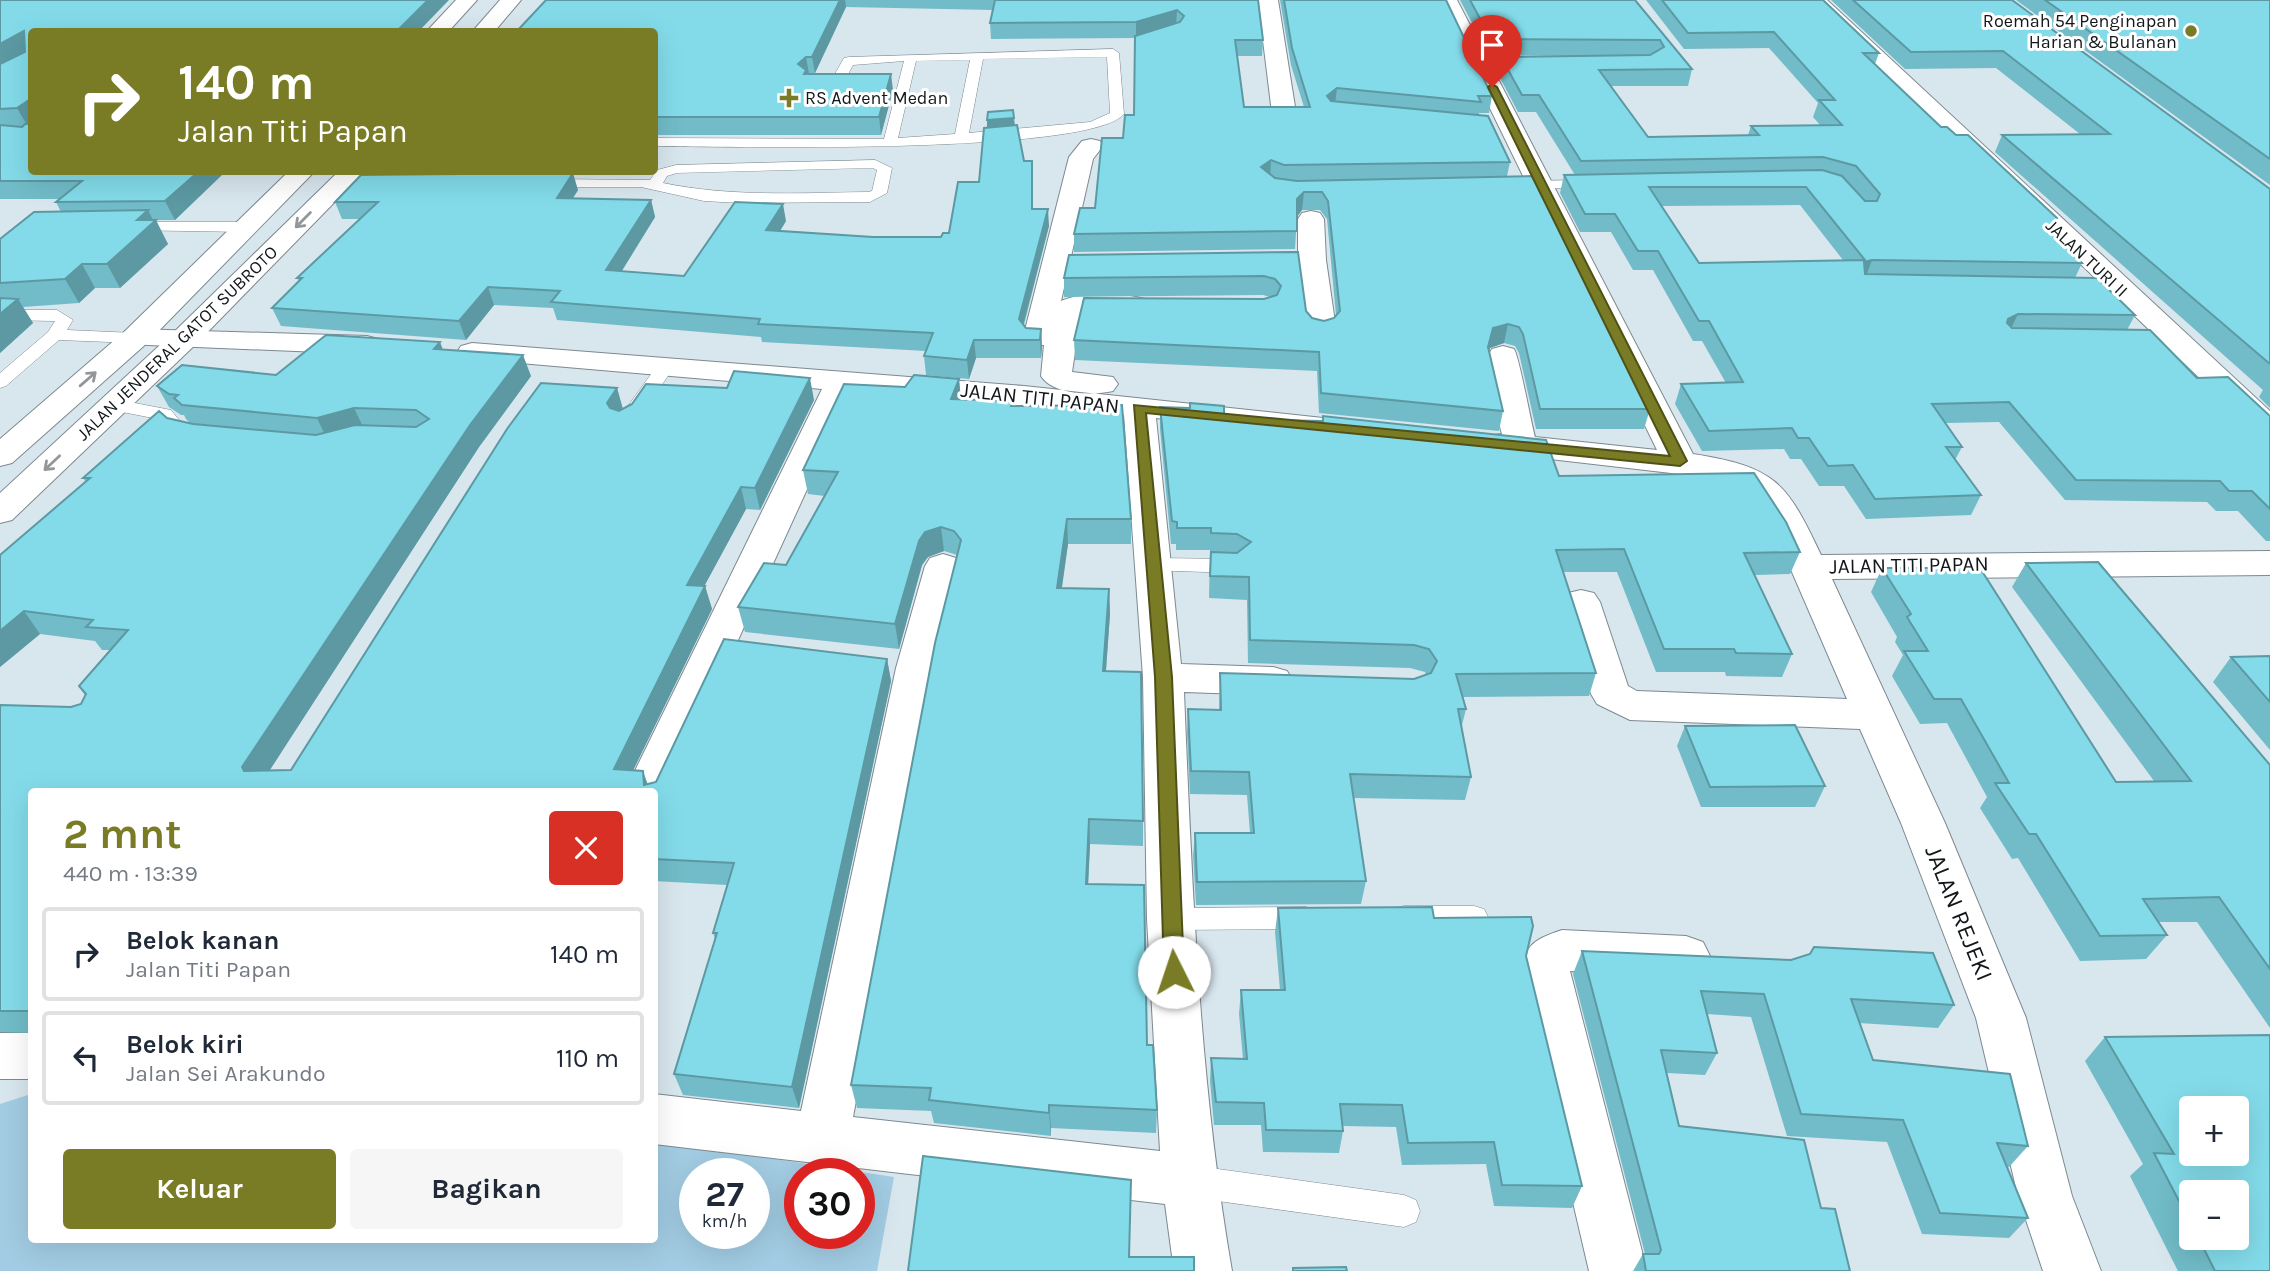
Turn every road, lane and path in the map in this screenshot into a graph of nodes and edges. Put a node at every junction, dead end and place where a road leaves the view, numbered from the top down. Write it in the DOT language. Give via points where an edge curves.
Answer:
graph roads {
  1 [pos="467,0"];
  2 [pos="511,0"];
  3 [pos="1268,0"];
  4 [pos="1447,0"];
  5 [pos="1815,0"];
  6 [pos="440,28"];
  7 [pos="486,28"];
  8 [pos="977,56"];
  9 [pos="911,57"];
  10 [pos="1482,65"];
  11 [pos="1509,65"];
  12 [pos="840,79"];
  13 [pos="1284,113"];
  14 [pos="961,139"];
  15 [pos="658,142"];
  16 [pos="890,143"];
  17 [pos="1091,146"];
  18 [pos="299,175"];
  19 [pos="351,180"];
  20 [pos="534,183"];
  21 [pos="1609,184"];
  22 [pos="654,185"];
  23 [pos="1540,185"];
  24 [pos="1500,186"];
  25 [pos="1311,219"];
  26 [pos="117,227"];
  27 [pos="246,227"];
  28 [pos="1312,260"];
  29 [pos="1218,261"];
  30 [pos="2094,290"];
  31 [pos="2121,290"];
  32 [pos="1167,305"];
  33 [pos="0,315"];
  34 [pos="1321,329"];
  35 [pos="55,335"];
  36 [pos="135,338"];
  37 [pos="185,338"];
  38 [pos="396,347"];
  39 [pos="437,350"];
  40 [pos="1503,355"];
  41 [pos="561,359"];
  42 [pos="665,366"];
  43 [pos="842,380"];
  44 [pos="0,382"];
  45 [pos="537,392"];
  46 [pos="1024,395"];
  47 [pos="1294,401"];
  48 [pos="1151,403"];
  49 [pos="114,405"];
  50 [pos="626,424"];
  51 [pos="1345,428"];
  52 [pos="2270,428"];
  53 [pos="217,438"];
  54 [pos="1466,440"];
  55 [pos="1521,445"];
  56 [pos="0,456"];
  57 [pos="1680,461"];
  58 [pos="0,512"];
  59 [pos="2087,563"];
  60 [pos="2270,563"];
  61 [pos="1154,565"];
  62 [pos="943,566"];
  63 [pos="1236,566"];
  64 [pos="1811,567"];
  65 [pos="1581,602"];
  66 [pos="2122,605"];
  67 [pos="718,644"];
  68 [pos="757,649"];
  69 [pos="1163,677"];
  70 [pos="1314,682"];
  71 [pos="1872,715"];
  72 [pos="648,788"];
  73 [pos="1474,917"];
  74 [pos="1336,918"];
  75 [pos="1377,918"];
  76 [pos="1170,919"];
  77 [pos="1724,958"];
  78 [pos="0,1056"];
  79 [pos="28,1056"];
  80 [pos="658,1119"];
  81 [pos="822,1138"];
  82 [pos="1189,1181"];
  83 [pos="1404,1211"];
  84 [pos="1203,1271"];
  85 [pos="1618,1271"];
  86 [pos="2072,1271"];
  1 -- 6 [label="street"];
  2 -- 7 [label="street"];
  3 -- 13 [label="street"];
  4 -- 10 [label="street"];
  5 -- 31 [label="street, JALAN TURI II"];
  8 -- 9 [label="lane"];
  8 -- 14 [label="lane"];
  8 -- 14 [label="lane" via="1119,52 1117,114 1092,126"];
  9 -- 12 [label="lane" via="849,61"];
  9 -- 16 [label="lane" via="900,78"];
  10 -- 11 [label="street"];
  10 -- 23 [label="street" via="1506,129"];
  14 -- 16 [label="lane"];
  15 -- 16 [label="lane"];
  17 -- 46 [label="street" via="1081,157 1069,263"];
  18 -- 27 [label="street, JALAN JENDERAL GATOT SUBROTO"];
  19 -- 37 [label="street, JALAN JENDERAL GATOT SUBROTO, one-way"];
  20 -- 22 [label="lane"];
  21 -- 23 [label="lane"];
  22 -- 22 [label="lane" via="662,173 676,169 875,164 886,168 879,193 870,197 704,196"];
  23 -- 24 [label="lane"];
  23 -- 57 [label="street"];
  25 -- 28 [label="street"];
  26 -- 27 [label="lane"];
  27 -- 36 [label="street, JALAN JENDERAL GATOT SUBROTO"];
  28 -- 29 [label="street"];
  28 -- 34 [label="street"];
  30 -- 31 [label="lane"];
  31 -- 52 [label="street, JALAN TURI II" via="2166,342"];
  32 -- 48 [label="street" via="1072,306 1057,354 1058,379"];
  33 -- 35 [label="lane" via="57,315 65,320"];
  35 -- 36 [label="lane"];
  35 -- 44 [label="lane"];
  36 -- 37 [label="street"];
  56 -- 36 [label="street, JALAN JENDERAL GATOT SUBROTO, one-way"];
  37 -- 38 [label="street"];
  37 -- 49 [label="street, JALAN JENDERAL GATOT SUBROTO"];
  39 -- 41 [label="street, JALAN TITI PAPAN"];
  40 -- 55 [label="street"];
  41 -- 42 [label="street, JALAN TITI PAPAN"];
  41 -- 45 [label="street"];
  42 -- 43 [label="street, JALAN TITI PAPAN"];
  42 -- 50 [label="lane"];
  43 -- 46 [label="street, JALAN TITI PAPAN"];
  43 -- 67 [label="street"];
  46 -- 48 [label="street, JALAN TITI PAPAN"];
  47 -- 48 [label="street"];
  48 -- 51 [label="street, JALAN TITI PAPAN"];
  48 -- 61 [label="street"];
  49 -- 53 [label="lane" via="164,414 187,433"];
  49 -- 58 [label="street, JALAN JENDERAL GATOT SUBROTO, one-way"];
  54 -- 55 [label="street, JALAN TITI PAPAN"];
  55 -- 57 [label="street, JALAN TITI PAPAN"];
  57 -- 64 [label="street, JALAN TITI PAPAN" via="1731,470 1759,483 1782,509"];
  59 -- 60 [label="street, JALAN TITI PAPAN"];
  59 -- 64 [label="street, JALAN TITI PAPAN"];
  59 -- 66 [label="street"];
  61 -- 63 [label="lane"];
  61 -- 69 [label="street"];
  62 -- 81 [label="street" via="896,665"];
  64 -- 71 [label="street, JALAN REJEKI"];
  65 -- 71 [label="street" via="1611,694 1621,702"];
  67 -- 68 [label="street"];
  67 -- 72 [label="street"];
  69 -- 70 [label="street"];
  69 -- 76 [label="street"];
  71 -- 86 [label="street, JALAN REJEKI" via="1923,823 2001,1018 2045,1196"];
  73 -- 75 [label="lane"];
  74 -- 76 [label="lane"];
  76 -- 82 [label="street"];
  77 -- 85 [label="street" via="1562,950 1546,960 1545,979"];
  78 -- 79 [label="street"];
  80 -- 81 [label="street"];
  81 -- 82 [label="street"];
  82 -- 83 [label="lane"];
  82 -- 84 [label="street"];
}
